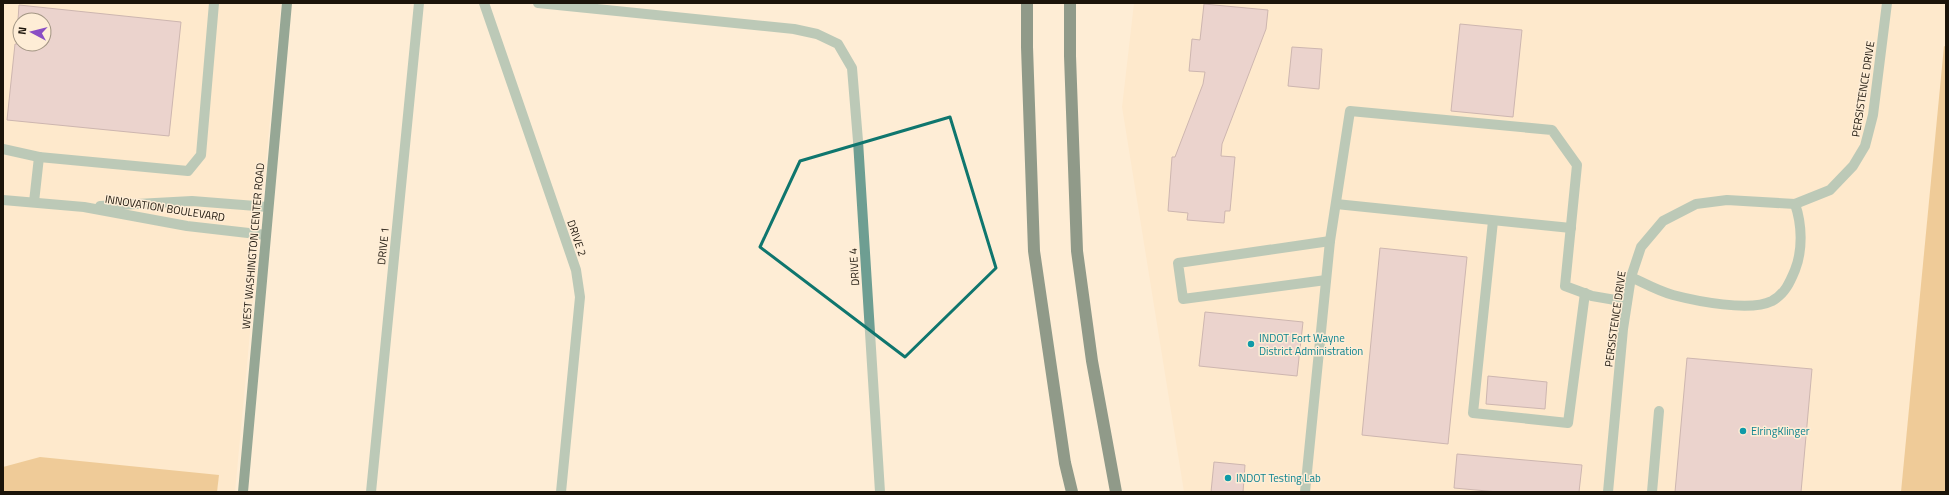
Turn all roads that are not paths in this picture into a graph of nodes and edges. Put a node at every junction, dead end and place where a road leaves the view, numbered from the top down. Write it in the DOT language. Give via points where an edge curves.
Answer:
graph roads {
  1 [pos="214,3"];
  2 [pos="287,3"];
  3 [pos="419,3"];
  4 [pos="484,3"];
  5 [pos="538,3"];
  6 [pos="1027,3"];
  7 [pos="1070,3"];
  8 [pos="1887,3"];
  9 [pos="3,149"];
  10 [pos="39,157"];
  11 [pos="3,200"];
  12 [pos="34,202"];
  13 [pos="1336,204"];
  14 [pos="1795,204"];
  15 [pos="84,207"];
  16 [pos="268,207"];
  17 [pos="1493,220"];
  18 [pos="1571,228"];
  19 [pos="266,235"];
  20 [pos="1330,242"];
  21 [pos="1630,277"];
  22 [pos="1326,280"];
  23 [pos="1585,294"];
  24 [pos="1627,302"];
  25 [pos="1659,411"];
  26 [pos="243,492"];
  27 [pos="371,492"];
  28 [pos="561,492"];
  29 [pos="880,492"];
  30 [pos="1072,492"];
  31 [pos="1116,492"];
  32 [pos="1305,492"];
  33 [pos="1608,492"];
  34 [pos="1652,492"];
  1 -- 10 [label="street" via="201,155 188,171"];
  2 -- 16 [label="main road, WEST WASHINGTON CENTER ROAD"];
  3 -- 27 [label="street, DRIVE 1"];
  4 -- 28 [label="street, DRIVE 2" via="576,270 580,297"];
  5 -- 29 [label="street, DRIVE 4" via="794,29 817,34 838,44 852,68"];
  6 -- 30 [label="highway" via="1034,251 1065,464"];
  7 -- 31 [label="highway" via="1077,251 1092,361"];
  8 -- 14 [label="street, PERSISTENCE DRIVE" via="1873,115 1866,146 1853,166 1830,190"];
  9 -- 10 [label="street"];
  10 -- 12 [label="street"];
  11 -- 12 [label="street, INNOVATION BOULEVARD"];
  12 -- 15 [label="street, INNOVATION BOULEVARD"];
  13 -- 17 [label="street"];
  13 -- 18 [label="street" via="1350,111 1552,130 1577,165"];
  13 -- 20 [label="street"];
  14 -- 21 [label="street, PERSISTENCE DRIVE" via="1727,200 1696,204 1663,221 1641,247"];
  14 -- 21 [label="street" via="1799,218 1798,262 1788,288 1772,301 1744,306 1700,300 1672,294"];
  15 -- 16 [label="street, INNOVATION BOULEVARD" via="192,201"];
  15 -- 19 [label="street, INNOVATION BOULEVARD" via="187,226"];
  16 -- 19 [label="main road, WEST WASHINGTON CENTER ROAD"];
  17 -- 18 [label="street"];
  17 -- 23 [label="street" via="1473,414 1568,423"];
  18 -- 23 [label="street" via="1565,286"];
  19 -- 26 [label="main road, WEST WASHINGTON CENTER ROAD"];
  20 -- 22 [label="street"];
  20 -- 22 [label="street" via="1178,263 1183,299"];
  21 -- 24 [label="street, PERSISTENCE DRIVE"];
  22 -- 32 [label="street"];
  23 -- 24 [label="street"];
  24 -- 33 [label="street, PERSISTENCE DRIVE"];
  25 -- 34 [label="street"];
}
